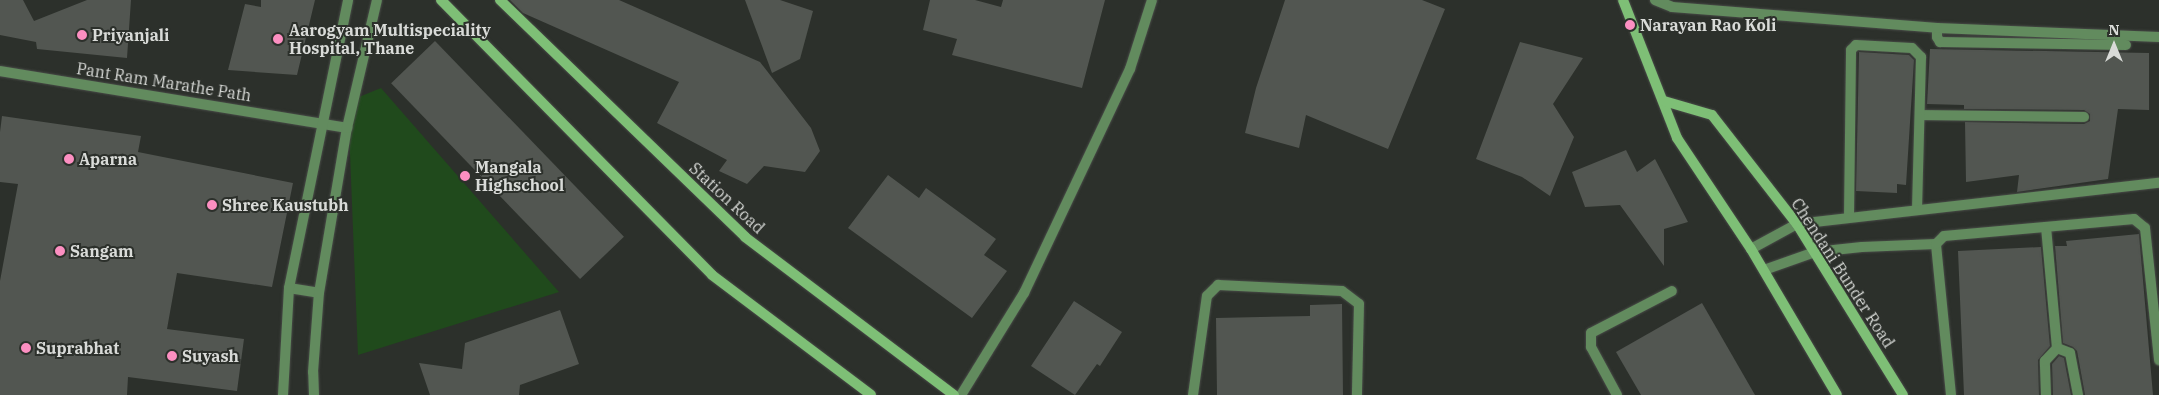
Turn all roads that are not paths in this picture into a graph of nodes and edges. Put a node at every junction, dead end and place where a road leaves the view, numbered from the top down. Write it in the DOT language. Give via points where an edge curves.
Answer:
graph roads {
  1 [pos="348,0"];
  2 [pos="377,0"];
  3 [pos="442,0"];
  4 [pos="500,0"];
  5 [pos="1152,0"];
  6 [pos="1623,0"];
  7 [pos="1655,0"];
  8 [pos="1937,28"];
  9 [pos="2159,37"];
  10 [pos="2126,46"];
  11 [pos="0,72"];
  12 [pos="1664,101"];
  13 [pos="1921,115"];
  14 [pos="2084,117"];
  15 [pos="322,123"];
  16 [pos="347,128"];
  17 [pos="2159,183"];
  18 [pos="1917,209"];
  19 [pos="1849,217"];
  20 [pos="1798,224"];
  21 [pos="2046,227"];
  22 [pos="1936,244"];
  23 [pos="1751,249"];
  24 [pos="1815,252"];
  25 [pos="1764,270"];
  26 [pos="289,288"];
  27 [pos="1672,291"];
  28 [pos="319,293"];
  29 [pos="2057,348"];
  30 [pos="2159,360"];
  31 [pos="283,395"];
  32 [pos="314,395"];
  33 [pos="871,395"];
  34 [pos="954,395"];
  35 [pos="961,395"];
  36 [pos="1193,395"];
  37 [pos="1357,395"];
  38 [pos="1617,395"];
  39 [pos="1837,395"];
  40 [pos="1903,395"];
  41 [pos="1951,395"];
  42 [pos="2046,395"];
  43 [pos="2078,395"];
  1 -- 15 [label="street"];
  2 -- 16 [label="street"];
  3 -- 33 [label="main road" via="712,275"];
  4 -- 34 [label="main road, Station Road" via="745,238"];
  5 -- 35 [label="street" via="1130,69 1024,293"];
  6 -- 12 [label="main road"];
  7 -- 8 [label="street" via="1672,7"];
  8 -- 9 [label="street"];
  8 -- 10 [label="street" via="1940,42"];
  11 -- 15 [label="street, Pant Ram Marathe Path"];
  12 -- 20 [label="main road, Chendani Bunder Road" via="1712,115"];
  12 -- 23 [label="main road" via="1677,138"];
  13 -- 14 [label="street"];
  13 -- 18 [label="street"];
  13 -- 19 [label="street" via="1921,57 1912,48 1856,45 1851,50"];
  15 -- 16 [label="street, Pant Ram Marathe Path"];
  15 -- 26 [label="street"];
  16 -- 28 [label="street"];
  17 -- 18 [label="street"];
  18 -- 19 [label="street"];
  19 -- 20 [label="street"];
  20 -- 23 [label="street"];
  20 -- 24 [label="main road, Chendani Bunder Road"];
  21 -- 22 [label="street" via="1944,236"];
  21 -- 29 [label="street"];
  21 -- 30 [label="street" via="2134,219 2145,228"];
  22 -- 24 [label="street"];
  22 -- 41 [label="street"];
  23 -- 25 [label="main road"];
  24 -- 25 [label="street"];
  24 -- 40 [label="main road, Chendani Bunder Road"];
  25 -- 39 [label="main road"];
  26 -- 28 [label="street"];
  26 -- 31 [label="street"];
  27 -- 38 [label="street" via="1591,333 1591,347"];
  28 -- 32 [label="street"];
  29 -- 42 [label="street" via="2045,361"];
  29 -- 43 [label="street" via="2070,353"];
  36 -- 37 [label="street" via="1206,296 1218,285 1342,291 1359,304"];
}
